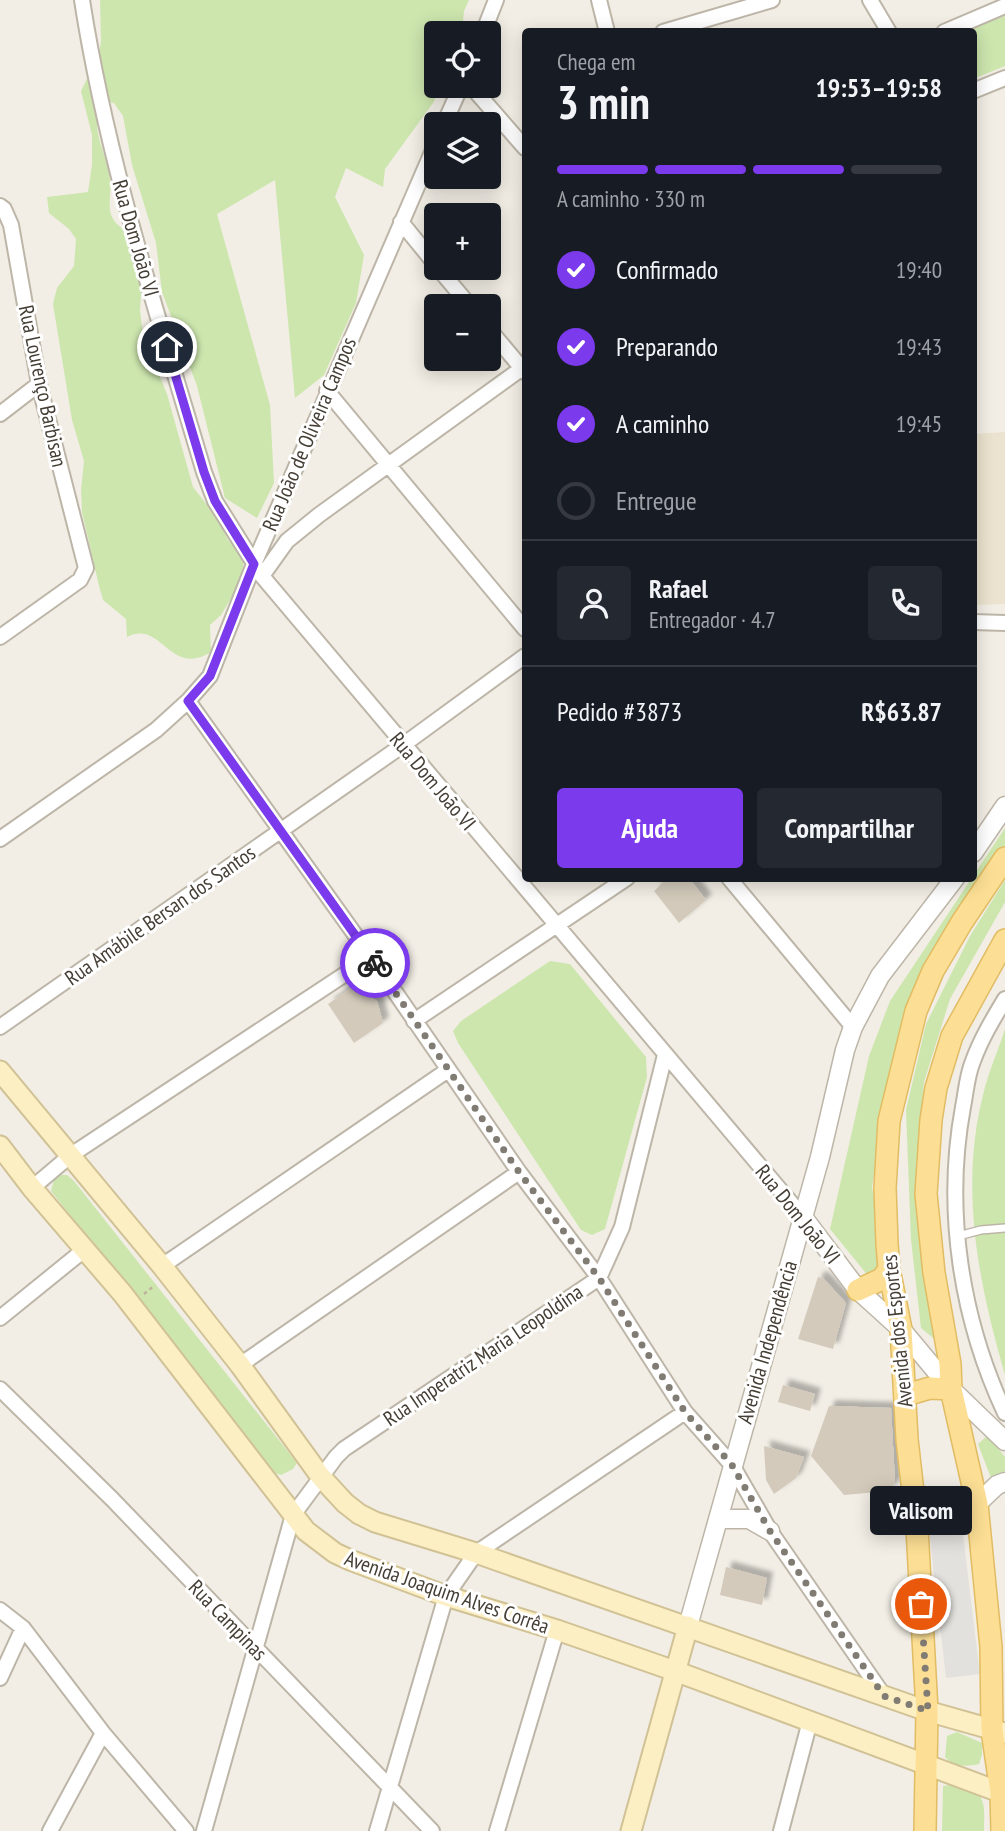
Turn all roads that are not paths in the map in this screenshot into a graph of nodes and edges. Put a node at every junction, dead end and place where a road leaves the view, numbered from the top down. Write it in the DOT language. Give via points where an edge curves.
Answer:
graph roads {
  1 [pos="82,0"];
  2 [pos="496,0"];
  3 [pos="599,0"];
  4 [pos="772,0"];
  5 [pos="870,0"];
  6 [pos="1005,6"];
  7 [pos="488,21"];
  8 [pos="606,28"];
  9 [pos="677,28"];
  10 [pos="887,28"];
  11 [pos="953,28"];
  12 [pos="1005,78"];
  13 [pos="977,89"];
  14 [pos="481,98"];
  15 [pos="522,145"];
  16 [pos="424,170"];
  17 [pos="0,206"];
  18 [pos="401,222"];
  19 [pos="424,250"];
  20 [pos="449,280"];
  21 [pos="460,294"];
  22 [pos="501,342"];
  23 [pos="522,366"];
  24 [pos="522,369"];
  25 [pos="39,384"];
  26 [pos="327,391"];
  27 [pos="0,414"];
  28 [pos="388,463"];
  29 [pos="258,570"];
  30 [pos="977,622"];
  31 [pos="1005,623"];
  32 [pos="522,625"];
  33 [pos="0,637"];
  34 [pos="522,658"];
  35 [pos="188,701"];
  36 [pos="403,745"];
  37 [pos="1005,806"];
  38 [pos="281,831"];
  39 [pos="0,839"];
  40 [pos="977,846"];
  41 [pos="1005,858"];
  42 [pos="621,882"];
  43 [pos="732,882"];
  44 [pos="952,882"];
  45 [pos="558,927"];
  46 [pos="1005,940"];
  47 [pos="371,957"];
  48 [pos="1005,999"];
  49 [pos="414,1021"];
  50 [pos="0,1027"];
  51 [pos="853,1027"];
  52 [pos="664,1055"];
  53 [pos="448,1070"];
  54 [pos="0,1071"];
  55 [pos="0,1146"];
  56 [pos="71,1154"];
  57 [pos="519,1172"];
  58 [pos="32,1188"];
  59 [pos="803,1217"];
  60 [pos="1005,1228"];
  61 [pos="958,1236"];
  62 [pos="84,1250"];
  63 [pos="889,1269"];
  64 [pos="166,1270"];
  65 [pos="599,1278"];
  66 [pos="858,1290"];
  67 [pos="0,1318"];
  68 [pos="901,1329"];
  69 [pos="240,1364"];
  70 [pos="0,1389"];
  71 [pos="951,1389"];
  72 [pos="906,1395"];
  73 [pos="0,1400"];
  74 [pos="21,1412"];
  75 [pos="685,1412"];
  76 [pos="1005,1413"];
  77 [pos="1005,1441"];
  78 [pos="732,1465"];
  79 [pos="321,1477"];
  80 [pos="1005,1482"];
  81 [pos="977,1504"];
  82 [pos="293,1515"];
  83 [pos="718,1519"];
  84 [pos="770,1531"];
  85 [pos="476,1553"];
  86 [pos="446,1596"];
  87 [pos="0,1610"];
  88 [pos="688,1626"];
  89 [pos="23,1628"];
  90 [pos="557,1630"];
  91 [pos="257,1649"];
  92 [pos="998,1665"];
  93 [pos="675,1671"];
  94 [pos="0,1678"];
  95 [pos="884,1696"];
  96 [pos="928,1711"];
  97 [pos="810,1721"];
  98 [pos="998,1732"];
  99 [pos="103,1733"];
  100 [pos="925,1764"];
  101 [pos="389,1787"];
  102 [pos="1003,1793"];
  103 [pos="50,1831"];
  104 [pos="186,1831"];
  105 [pos="204,1831"];
  106 [pos="377,1831"];
  107 [pos="432,1831"];
  108 [pos="497,1831"];
  109 [pos="631,1831"];
  110 [pos="781,1831"];
  111 [pos="925,1831"];
  112 [pos="1002,1831"];
  1 -- 29 [label="street, Rua Dom João VI" via="116,171 204,472 215,501"];
  2 -- 7 [label="street"];
  3 -- 8 [label="street"];
  4 -- 9 [label="street"];
  5 -- 10 [label="street"];
  6 -- 11 [label="street"];
  12 -- 13 [label="street"];
  14 -- 15 [label="street"];
  16 -- 18 [label="street, Rua João de Oliveira Campos"];
  17 -- 25 [label="street, Rua Lourenço Barbisan" via="11,225"];
  18 -- 19 [label="street"];
  18 -- 26 [label="street, Rua João de Oliveira Campos"];
  20 -- 21 [label="street"];
  22 -- 23 [label="street"];
  24 -- 28 [label="street"];
  25 -- 27 [label="street"];
  25 -- 33 [label="street, Rua Lourenço Barbisan" via="86,568 80,580"];
  26 -- 28 [label="street"];
  26 -- 29 [label="street, Rua João de Oliveira Campos"];
  28 -- 29 [label="street" via="286,541"];
  28 -- 32 [label="street"];
  29 -- 35 [label="street, Rua João de Oliveira Campos" via="210,676"];
  29 -- 36 [label="street, Rua Dom João VI"];
  30 -- 31 [label="street"];
  34 -- 36 [label="street, Rua Amábile Bersan dos Santos"];
  35 -- 38 [label="street"];
  35 -- 39 [label="street, Rua João de Oliveira Campos" via="156,730"];
  36 -- 38 [label="street, Rua Amábile Bersan dos Santos"];
  36 -- 45 [label="street, Rua Dom João VI"];
  37 -- 40 [label="street"];
  38 -- 47 [label="street"];
  38 -- 50 [label="street, Rua Amábile Bersan dos Santos"];
  41 -- 63 [label="main road, Avenida dos Esportes" via="933,971 911,1028 889,1121 885,1188"];
  42 -- 45 [label="street"];
  43 -- 51 [label="street"];
  44 -- 51 [label="street, Avenida Independência" via="880,976"];
  45 -- 49 [label="street"];
  45 -- 52 [label="street, Rua Dom João VI"];
  46 -- 71 [label="main road, Avenida dos Esportes" via="952,1036 931,1119 926,1194"];
  47 -- 49 [label="street"];
  47 -- 56 [label="street"];
  48 -- 61 [label="street" via="972,1063 959,1129 955,1179"];
  49 -- 53 [label="street"];
  51 -- 59 [label="street, Avenida Independência"];
  52 -- 59 [label="street, Rua Dom João VI"];
  52 -- 65 [label="street, Rua Imperatriz Maria Leopoldina" via="622,1227"];
  53 -- 57 [label="street"];
  53 -- 64 [label="street"];
  54 -- 56 [label="main road, Avenida Joaquim Alves Corrêa"];
  55 -- 58 [label="main road, Avenida Joaquim Alves Corrêa"];
  56 -- 58 [label="street"];
  56 -- 64 [label="main road, Avenida Joaquim Alves Corrêa"];
  57 -- 65 [label="street"];
  57 -- 69 [label="street"];
  58 -- 62 [label="main road, Avenida Joaquim Alves Corrêa"];
  59 -- 66 [label="street, Rua Dom João VI"];
  59 -- 78 [label="street, Avenida Independência"];
  60 -- 61 [label="lane"];
  61 -- 76 [label="street" via="976,1342"];
  62 -- 67 [label="street"];
  62 -- 82 [label="main road, Avenida Joaquim Alves Corrêa"];
  63 -- 66 [label="main road" via="882,1279"];
  63 -- 68 [label="main road, Avenida dos Esportes"];
  64 -- 69 [label="main road, Avenida Joaquim Alves Corrêa"];
  65 -- 75 [label="street"];
  65 -- 79 [label="street, Rua Imperatriz Maria Leopoldina" via="365,1434 336,1457"];
  66 -- 68 [label="street, Rua Dom João VI"];
  68 -- 71 [label="street, Rua Dom João VI"];
  68 -- 72 [label="main road, Avenida dos Esportes"];
  69 -- 79 [label="main road, Avenida Joaquim Alves Corrêa"];
  70 -- 74 [label="street, Rua Campinas"];
  71 -- 72 [label="main road" via="930,1388"];
  71 -- 77 [label="street, Rua Dom João VI"];
  71 -- 81 [label="main road, Avenida dos Esportes"];
  72 -- 96 [label="main road, Avenida dos Esportes"];
  73 -- 74 [label="street, Rua Campinas"];
  74 -- 91 [label="street, Rua Campinas"];
  75 -- 78 [label="street"];
  75 -- 85 [label="street"];
  78 -- 83 [label="street, Avenida Independência"];
  78 -- 84 [label="street"];
  79 -- 82 [label="street, Rua Imperatriz Maria Leopoldina"];
  79 -- 85 [label="main road, Avenida Joaquim Alves Corrêa" via="345,1503 375,1522"];
  80 -- 81 [label="street"];
  81 -- 92 [label="main road, Avenida dos Esportes"];
  82 -- 86 [label="main road, Avenida Joaquim Alves Corrêa" via="335,1553"];
  82 -- 91 [label="street"];
  83 -- 84 [label="street" via="749,1519"];
  83 -- 88 [label="street, Avenida Independência"];
  84 -- 95 [label="street"];
  85 -- 86 [label="street"];
  85 -- 88 [label="main road, Avenida Joaquim Alves Corrêa"];
  86 -- 90 [label="main road, Avenida Joaquim Alves Corrêa"];
  86 -- 101 [label="street"];
  87 -- 89 [label="street"];
  88 -- 93 [label="main road, Avenida Independência"];
  88 -- 95 [label="main road, Avenida Joaquim Alves Corrêa"];
  89 -- 94 [label="street"];
  89 -- 99 [label="street"];
  90 -- 93 [label="main road, Avenida Joaquim Alves Corrêa"];
  90 -- 108 [label="street"];
  91 -- 101 [label="street, Rua Campinas"];
  91 -- 105 [label="street"];
  92 -- 98 [label="main road, Avenida dos Esportes"];
  93 -- 97 [label="main road, Avenida Joaquim Alves Corrêa"];
  93 -- 109 [label="main road, Avenida Independência"];
  95 -- 96 [label="main road, Avenida Joaquim Alves Corrêa"];
  96 -- 98 [label="main road, Avenida Joaquim Alves Corrêa"];
  96 -- 100 [label="main road, Avenida dos Esportes"];
  97 -- 100 [label="main road, Avenida Joaquim Alves Corrêa"];
  97 -- 110 [label="street"];
  98 -- 102 [label="main road, Avenida dos Esportes"];
  99 -- 103 [label="street"];
  99 -- 104 [label="street"];
  100 -- 102 [label="main road, Avenida Joaquim Alves Corrêa"];
  100 -- 111 [label="main road, Avenida dos Esportes"];
  101 -- 106 [label="street"];
  101 -- 107 [label="street, Rua Campinas"];
  102 -- 112 [label="main road, Avenida dos Esportes"];
}
